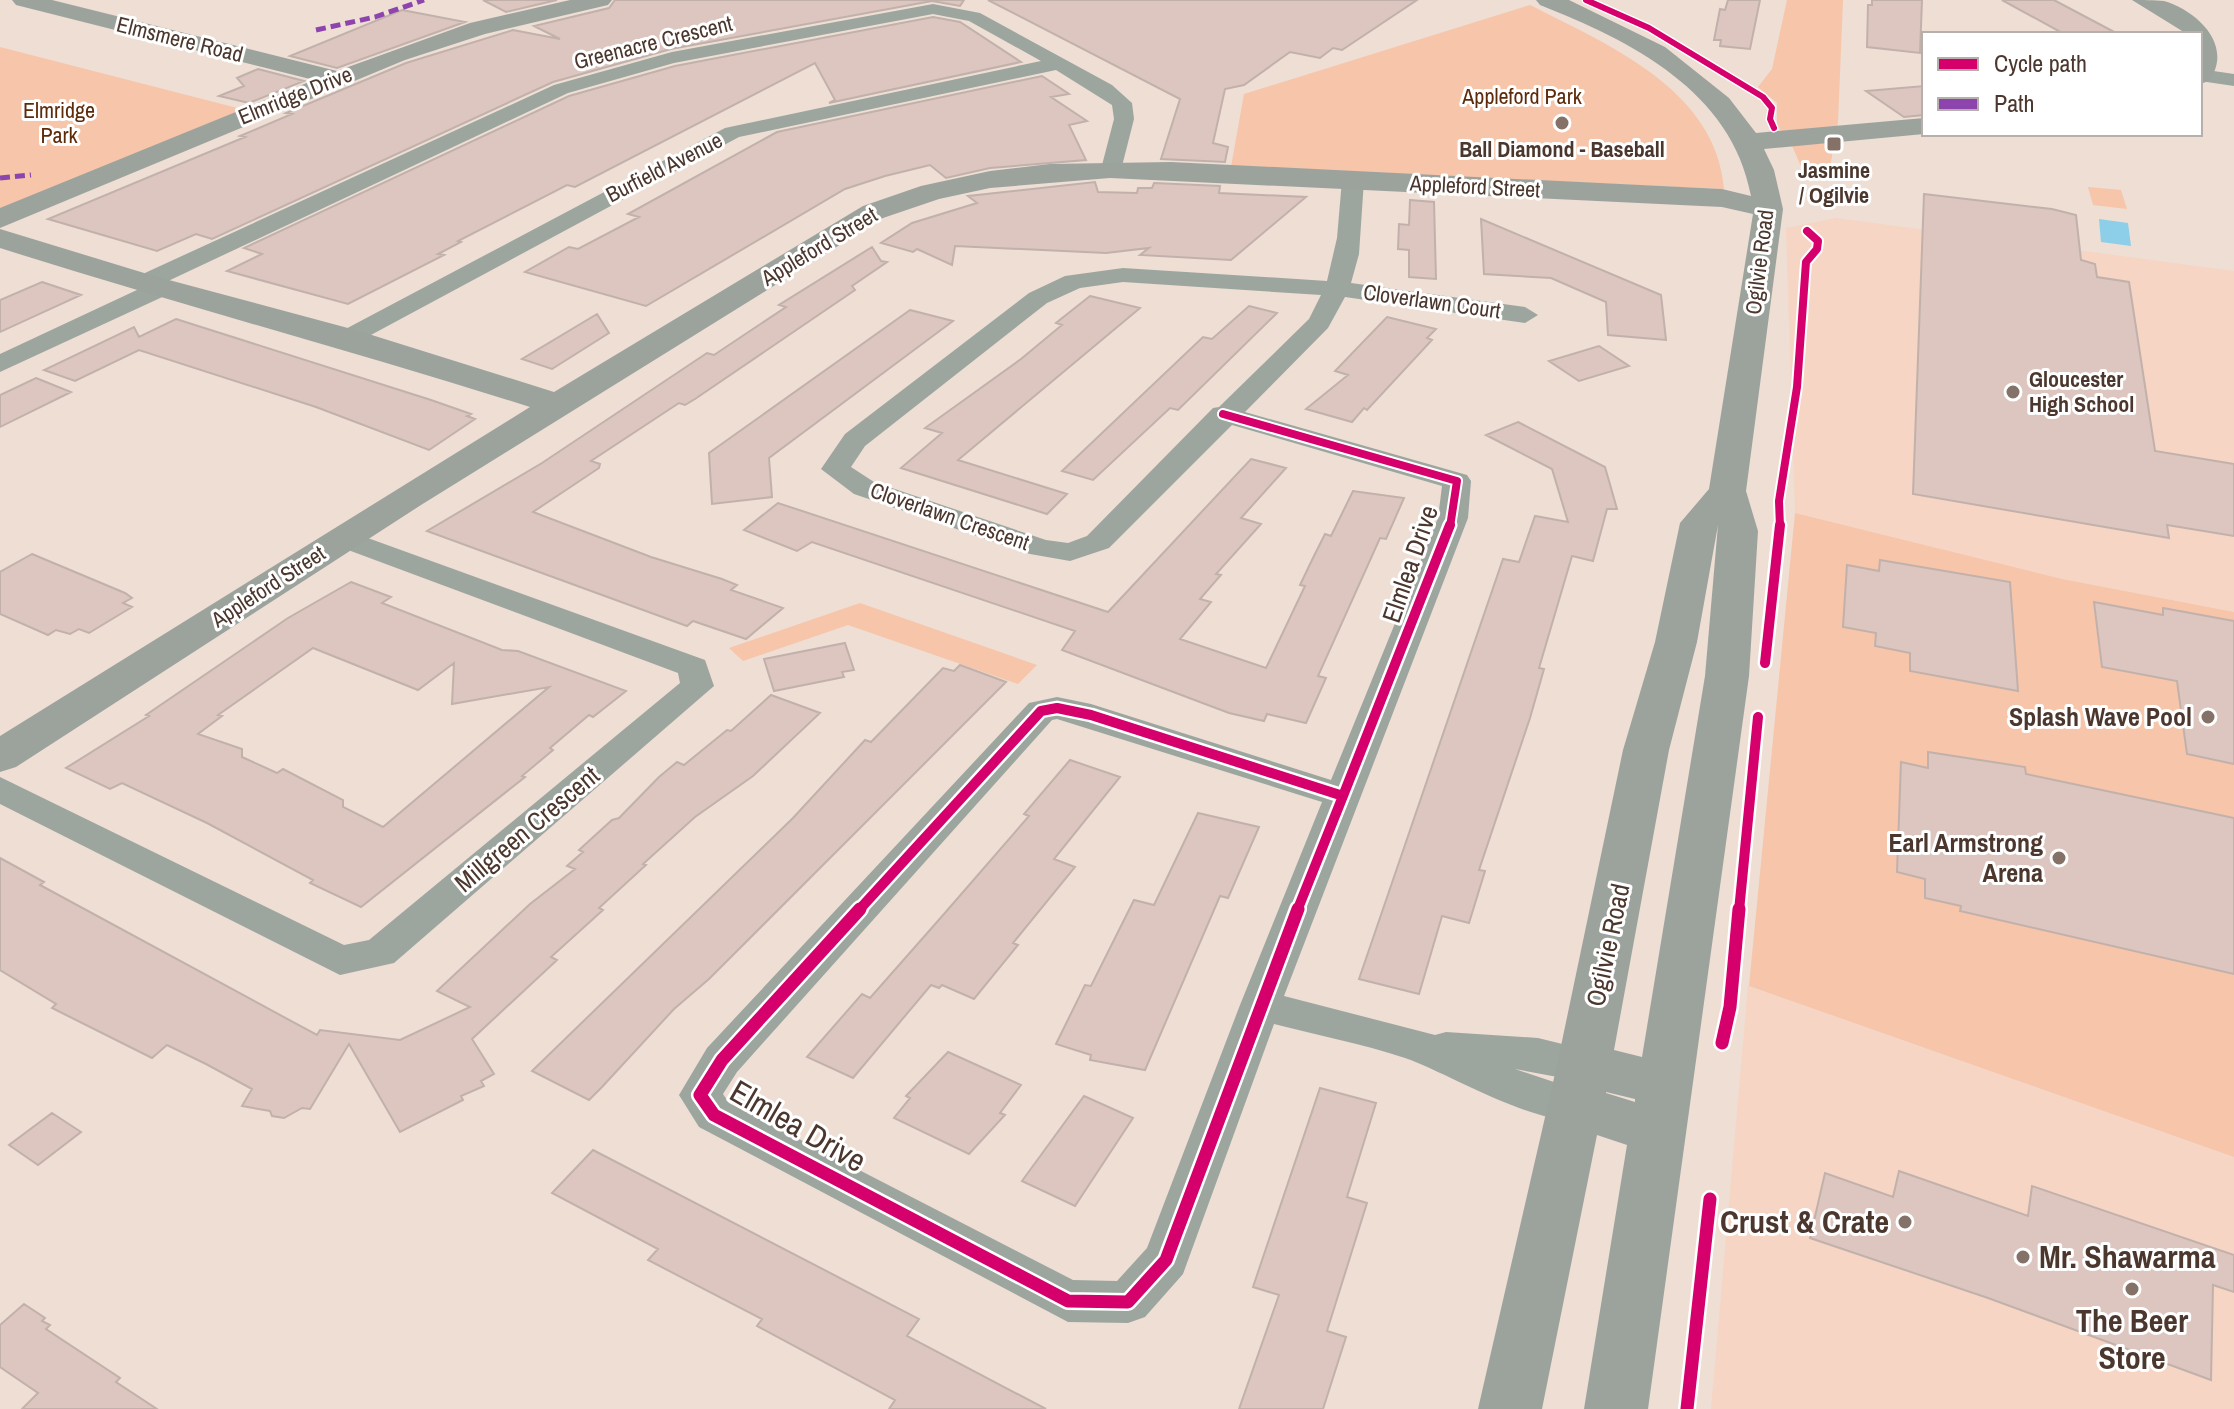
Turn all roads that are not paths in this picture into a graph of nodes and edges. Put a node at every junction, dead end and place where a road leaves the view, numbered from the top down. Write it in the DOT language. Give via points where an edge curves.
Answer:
graph roads {
  1 [pos="24,0"];
  2 [pos="600,0"];
  3 [pos="1548,0"];
  4 [pos="2144,0"];
  5 [pos="2200,32"];
  6 [pos="2202,35"];
  7 [pos="2202,62"];
  8 [pos="1056,64"];
  9 [pos="2202,76"];
  10 [pos="336,78"];
  11 [pos="2234,80"];
  12 [pos="1922,126"];
  13 [pos="1750,142"];
  14 [pos="1112,169"];
  15 [pos="1353,180"];
  16 [pos="1768,209"];
  17 [pos="0,219"];
  18 [pos="0,238"];
  19 [pos="152,285"];
  20 [pos="1339,289"];
  21 [pos="1525,315"];
  22 [pos="347,338"];
  23 [pos="0,364"];
  24 [pos="559,405"];
  25 [pos="1223,414"];
  26 [pos="1727,491"];
  27 [pos="343,538"];
  28 [pos="1670,665"];
  29 [pos="1727,676"];
  30 [pos="0,757"];
  31 [pos="0,789"];
  32 [pos="1345,797"];
  33 [pos="1260,1005"];
  34 [pos="1580,1085"];
  35 [pos="1661,1108"];
  36 [pos="1510,1409"];
  37 [pos="1616,1409"];
  1 -- 10 [label="street, Elmsmere Road"];
  2 -- 10 [label="street, Elmridge Drive" via="478,28"];
  3 -- 13 [label="street, Ogilvie Road" via="1666,59 1722,105"];
  4 -- 5 [label="street"];
  6 -- 7 [label="street"];
  8 -- 14 [label="street, Greenacre Crescent" via="1122,103 1124,119"];
  8 -- 19 [label="street, Greenacre Crescent" via="974,17 933,9 633,67 561,89"];
  8 -- 22 [label="street, Burfield Avenue" via="732,132"];
  9 -- 11 [label="street"];
  10 -- 17 [label="street, Elmridge Drive"];
  12 -- 13 [label="street"];
  13 -- 16 [label="street, Ogilvie Road"];
  14 -- 15 [label="street, Appleford Street"];
  14 -- 24 [label="street, Appleford Street" via="975,182 873,212"];
  15 -- 16 [label="street, Appleford Street" via="1722,198"];
  15 -- 20 [label="street, Cloverlawn Crescent" via="1349,256"];
  16 -- 26 [label="street, Ogilvie Road"];
  18 -- 19 [label="street"];
  19 -- 22 [label="street"];
  19 -- 23 [label="street, Greenacre Crescent"];
  20 -- 21 [label="street, Cloverlawn Court"];
  20 -- 25 [label="street, Cloverlawn Crescent" via="1319,323"];
  20 -- 25 [label="street, Cloverlawn Crescent" via="1123,275 1074,281 1038,298 855,440 835,469 864,488 1041,548 1070,552 1098,542"];
  22 -- 24 [label="street"];
  24 -- 27 [label="street, Appleford Street"];
  25 -- 32 [label="street, Elmlea Drive" via="1457,481 1453,518"];
  26 -- 28 [label="street, Ogilvie Road" via="1699,523"];
  26 -- 29 [label="street, Ogilvie Road" via="1739,531"];
  27 -- 30 [label="street, Appleford Street"];
  27 -- 31 [label="street, Millgreen Crescent" via="693,667 697,686 380,953 340,960"];
  28 -- 29 [label="street"];
  28 -- 34 [label="street, Ogilvie Road" via="1646,750"];
  29 -- 35 [label="street, Ogilvie Road"];
  32 -- 33 [label="street, Elmlea Drive"];
  32 -- 33 [label="street, Elmlea Drive" via="1091,715 1057,708 1041,711 722,1060 700,1095 714,1115 1068,1301 1128,1302 1166,1260"];
  33 -- 34 [label="street" via="1416,1045 1529,1093"];
  34 -- 35 [label="street"];
  34 -- 36 [label="street, Ogilvie Road"];
  35 -- 37 [label="street, Ogilvie Road"];
}
